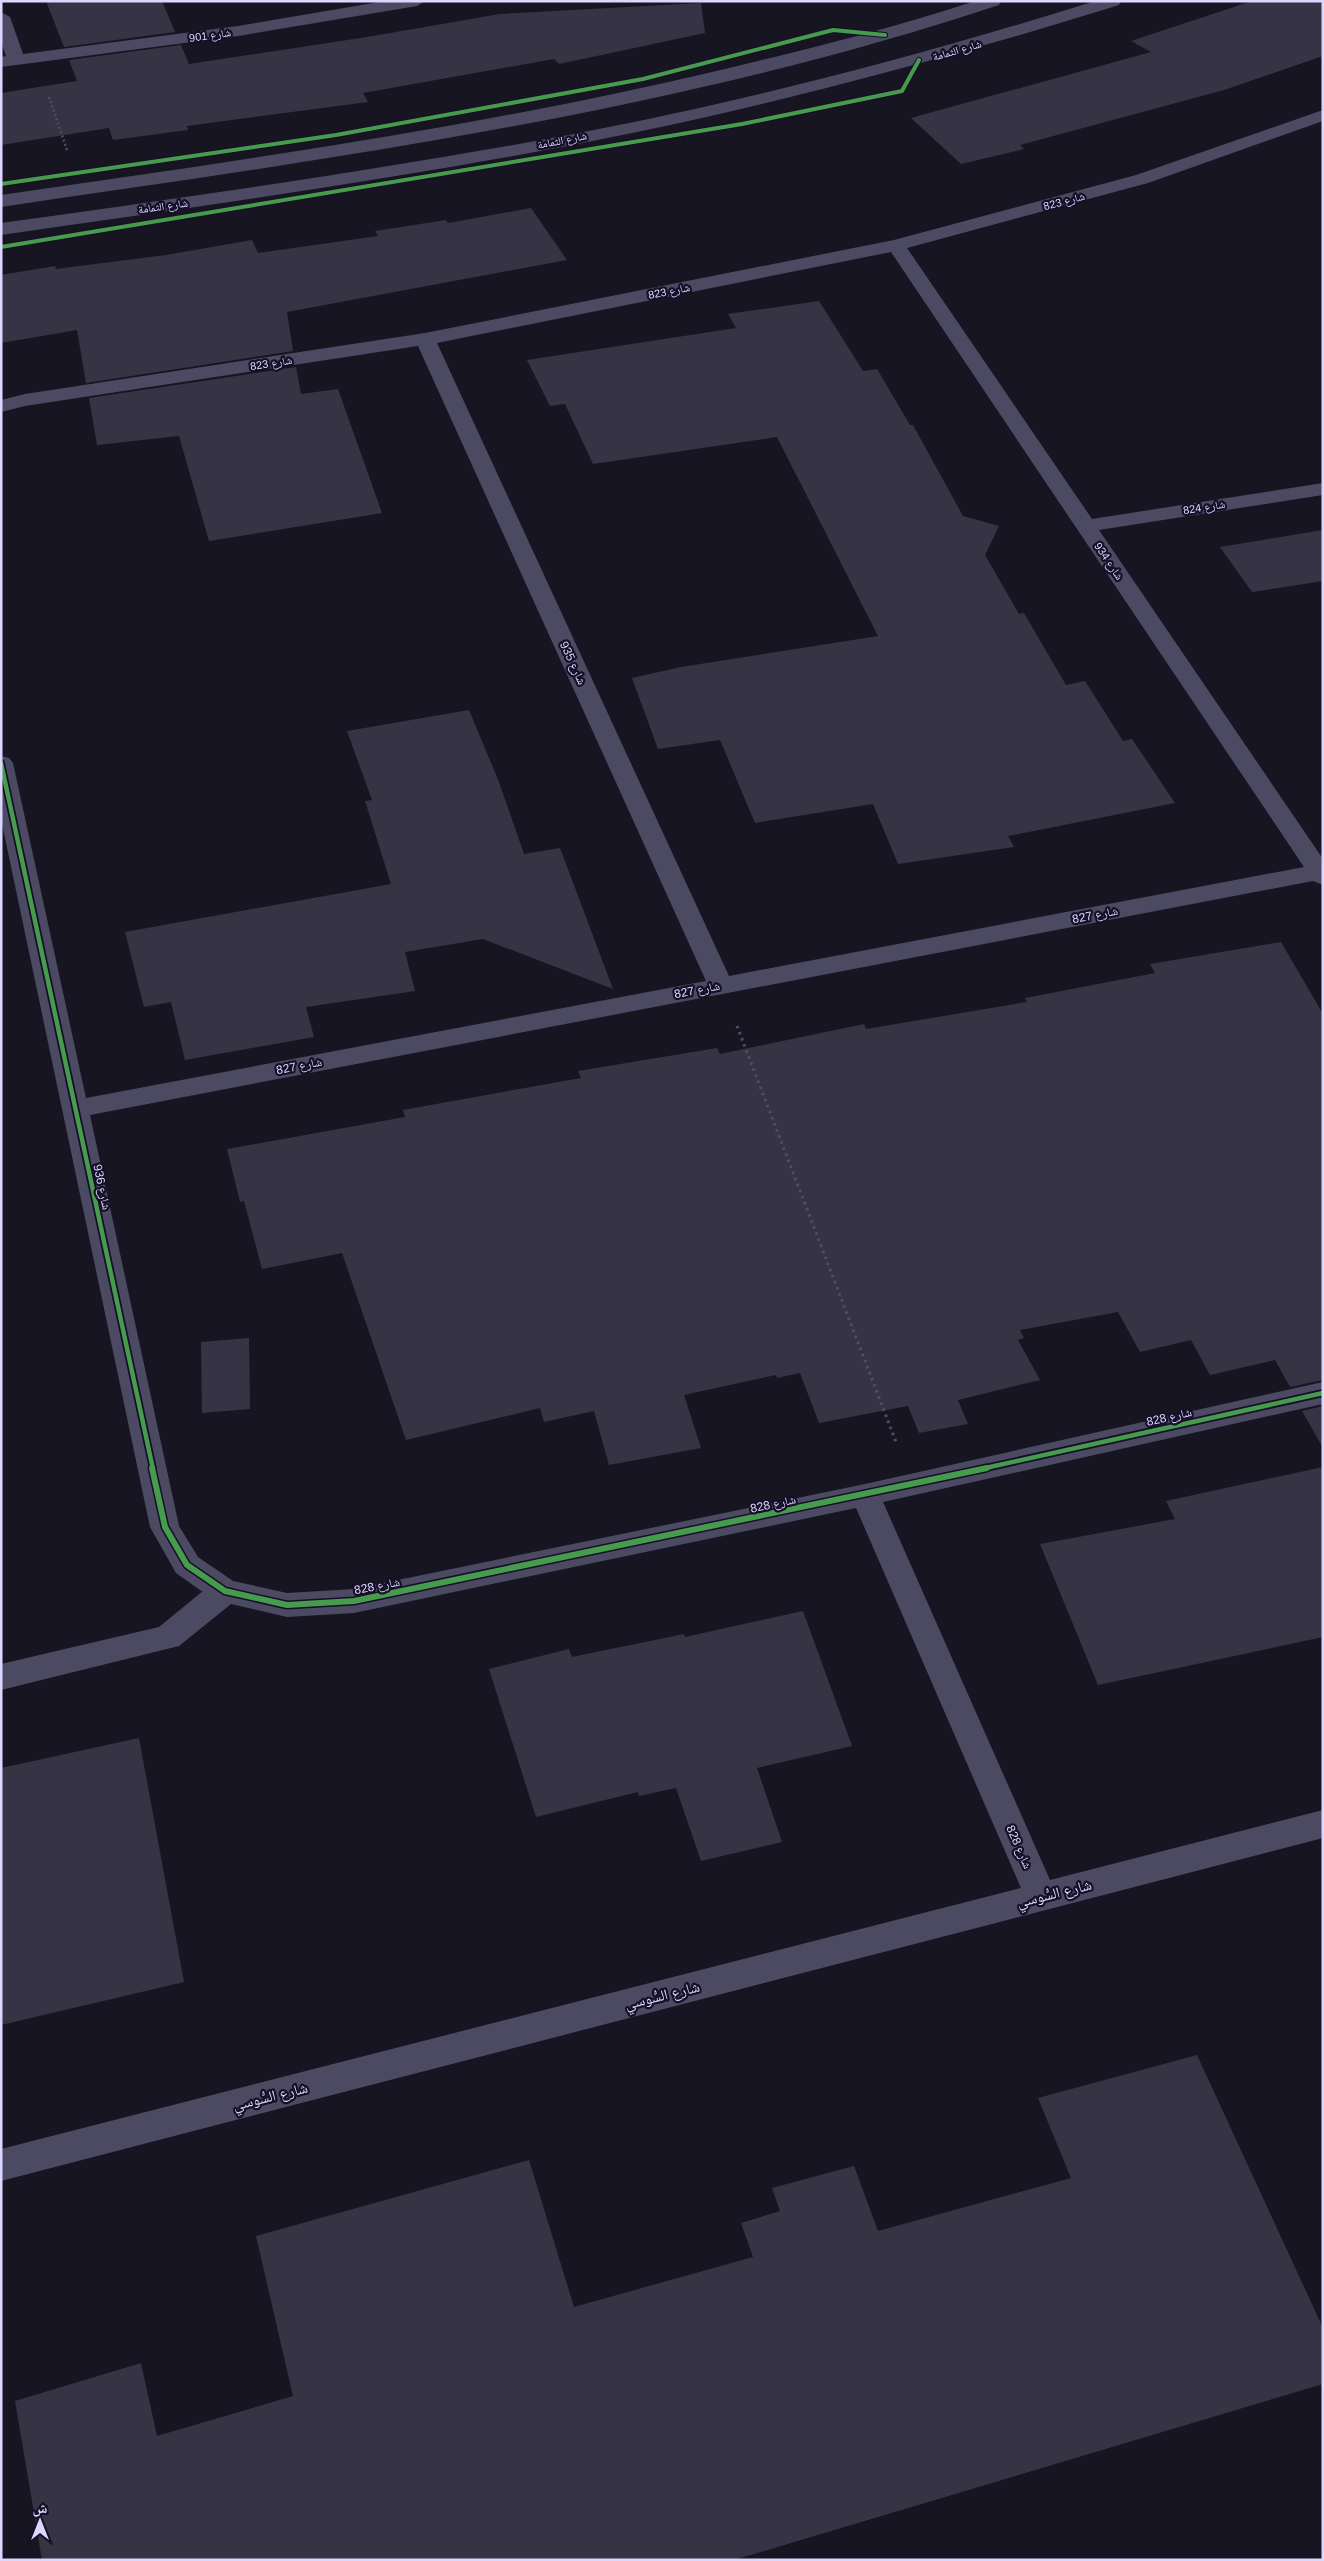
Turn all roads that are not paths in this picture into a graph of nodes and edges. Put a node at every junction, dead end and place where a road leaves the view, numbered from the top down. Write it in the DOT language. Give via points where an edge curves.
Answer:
graph roads {
  1 [pos="993,1"];
  2 [pos="1113,1"];
  3 [pos="406,2"];
  4 [pos="1,17"];
  5 [pos="9,61"];
  6 [pos="1323,115"];
  7 [pos="1,200"];
  8 [pos="1,229"];
  9 [pos="896,245"];
  10 [pos="425,340"];
  11 [pos="1,406"];
  12 [pos="1323,489"];
  13 [pos="1085,526"];
  14 [pos="1,763"];
  15 [pos="1321,875"];
  16 [pos="722,986"];
  17 [pos="75,1109"];
  18 [pos="1323,1393"];
  19 [pos="865,1495"];
  20 [pos="225,1591"];
  21 [pos="1,1677"];
  22 [pos="1323,1824"];
  23 [pos="1041,1897"];
  24 [pos="1,2165"];
  1 -- 7 [label="street" via="875,37 596,104 306,156"];
  2 -- 8 [label="street, شارع الثمامة" via="919,60 615,130 317,183"];
  3 -- 5 [label="street, شارع 901" via="238,31"];
  4 -- 5 [label="street"];
  6 -- 9 [label="street, شارع 823" via="1142,180"];
  9 -- 10 [label="street, شارع 823"];
  9 -- 13 [label="street, شارع 934"];
  10 -- 11 [label="street, شارع 823"];
  10 -- 16 [label="street, شارع 935"];
  12 -- 13 [label="street, شارع 824"];
  13 -- 15 [label="street, شارع 934"];
  14 -- 17 [label="street, شارع 936"];
  15 -- 16 [label="street, شارع 827"];
  16 -- 17 [label="street, شارع 827"];
  17 -- 20 [label="street, شارع 936" via="165,1527 187,1565"];
  18 -- 19 [label="street, شارع 828"];
  19 -- 20 [label="street, شارع 828" via="354,1601 287,1605"];
  19 -- 23 [label="street, شارع 828"];
  20 -- 21 [label="street" via="168,1637"];
  22 -- 23 [label="street, شارع السُّوسي"];
  23 -- 24 [label="street, شارع السُّوسي"];
}
